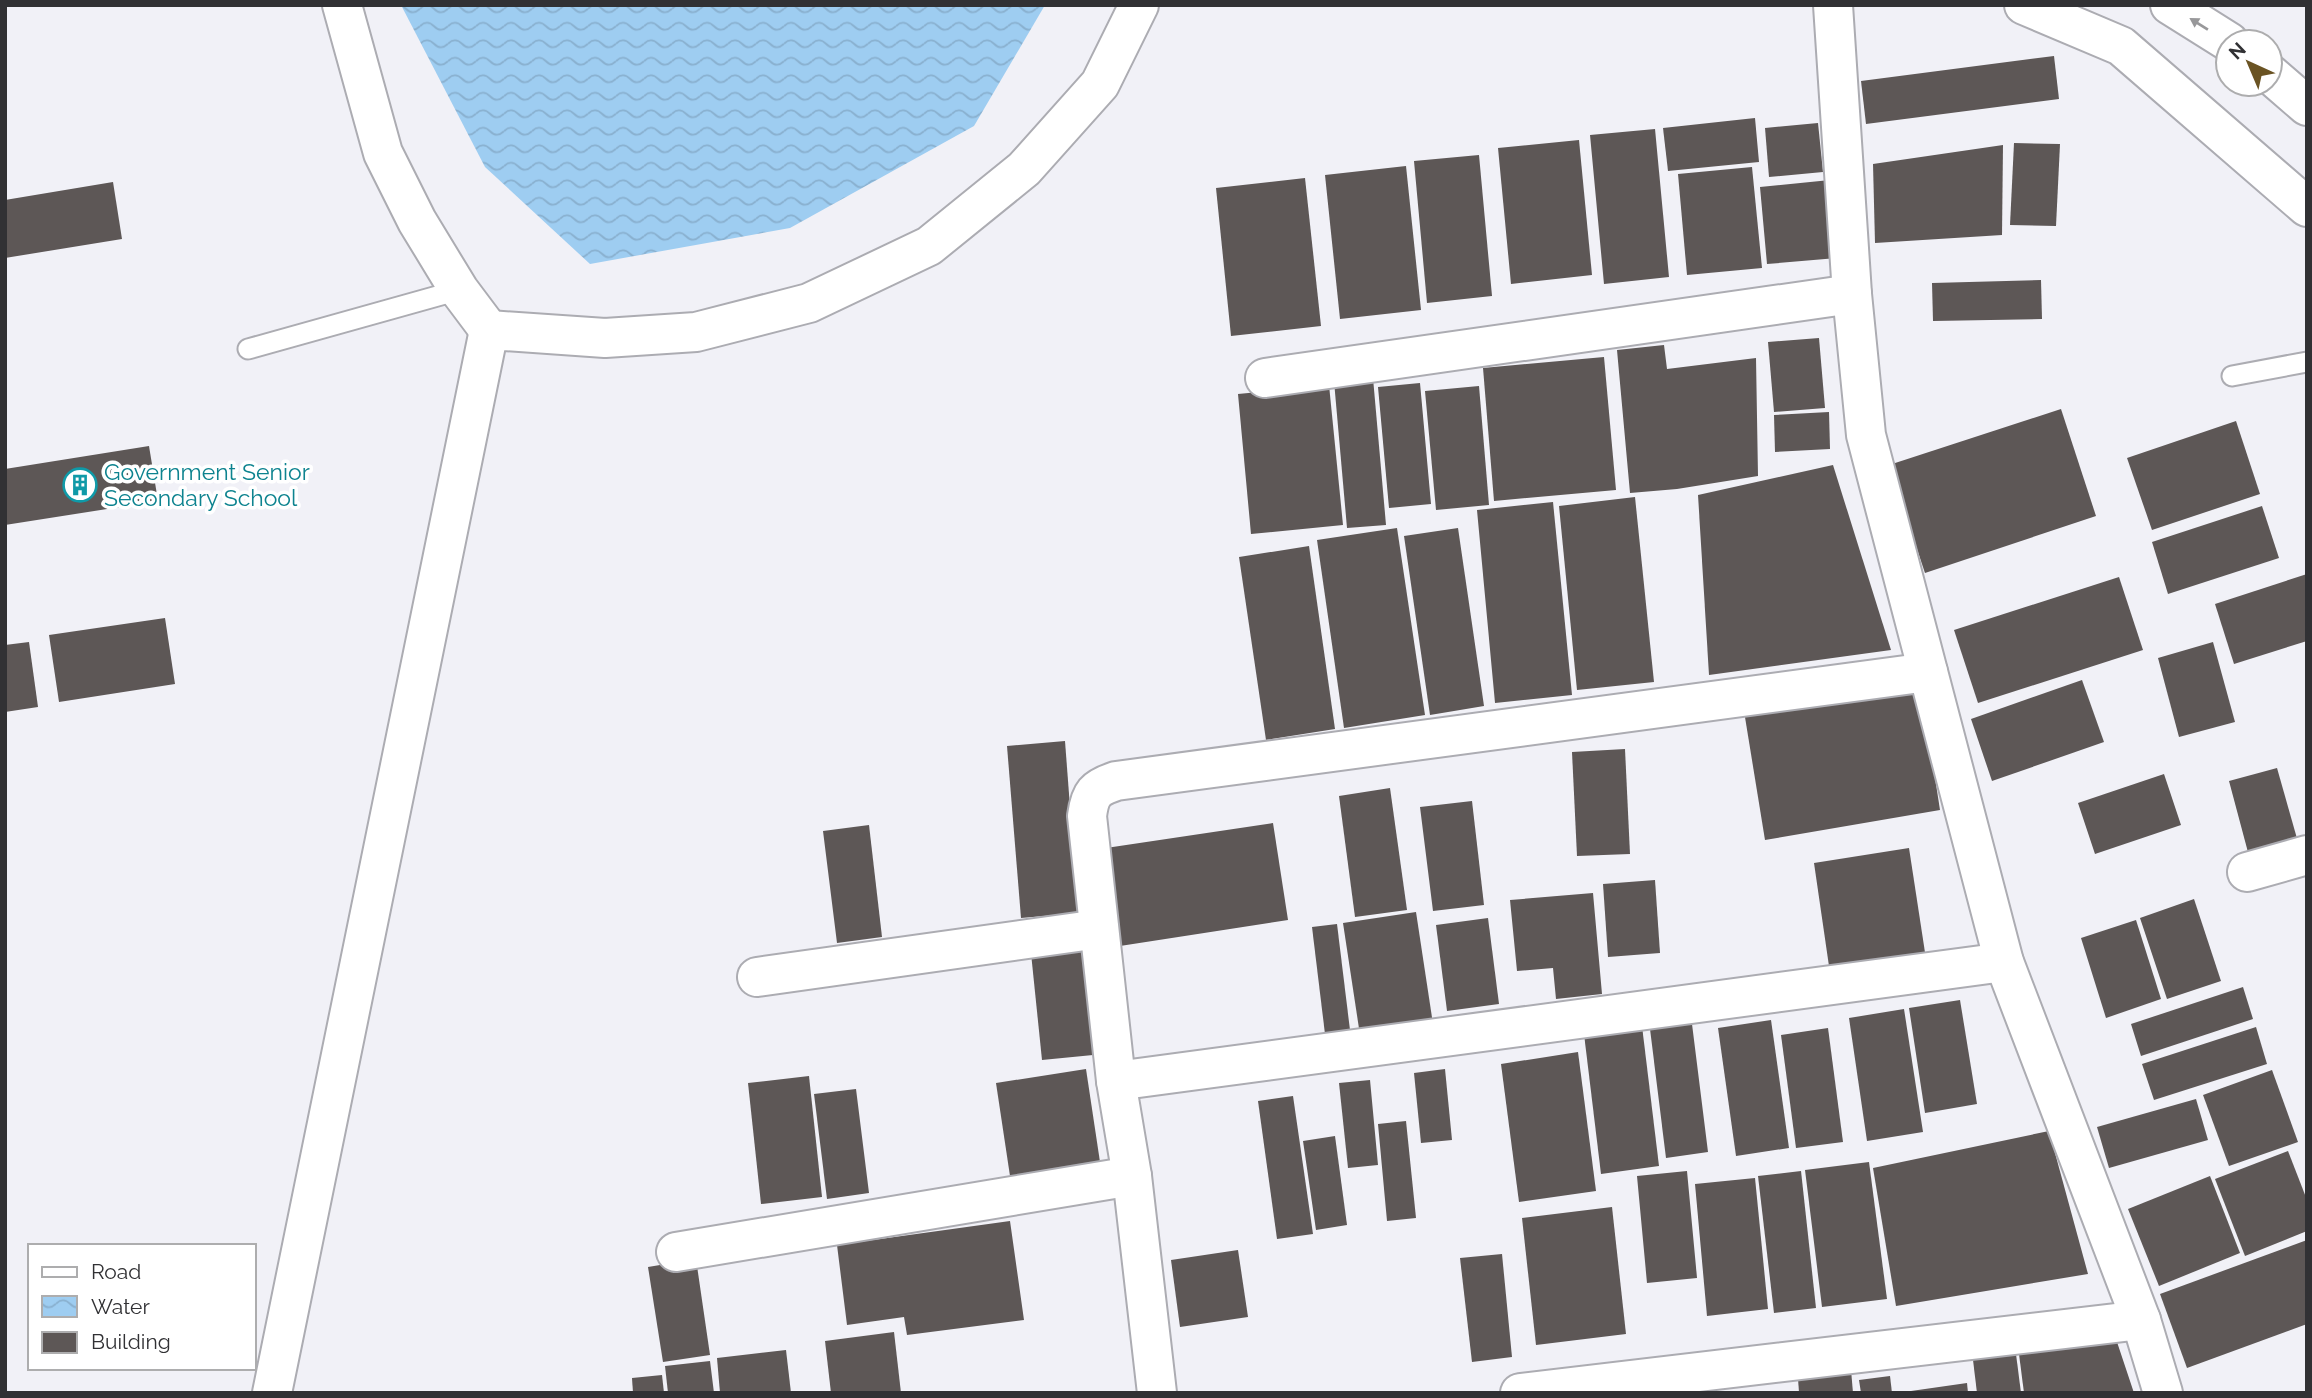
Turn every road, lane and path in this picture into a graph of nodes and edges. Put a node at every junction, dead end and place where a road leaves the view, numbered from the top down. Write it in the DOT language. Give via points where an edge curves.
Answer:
graph roads {
  1 [pos="342,5"];
  2 [pos="1139,5"];
  3 [pos="1833,5"];
  4 [pos="2024,5"];
  5 [pos="2170,5"];
  6 [pos="2214,33"];
  7 [pos="2284,86"];
  8 [pos="2307,106"];
  9 [pos="2307,207"];
  10 [pos="459,290"];
  11 [pos="1852,294"];
  12 [pos="489,330"];
  13 [pos="248,349"];
  14 [pos="2307,362"];
  15 [pos="2232,376"];
  16 [pos="1265,378"];
  17 [pos="1928,672"];
  18 [pos="2307,855"];
  19 [pos="2247,872"];
  20 [pos="1099,929"];
  21 [pos="2004,962"];
  22 [pos="757,977"];
  23 [pos="1116,1081"];
  24 [pos="1132,1176"];
  25 [pos="676,1252"];
  26 [pos="2141,1320"];
  27 [pos="272,1393"];
  28 [pos="1157,1393"];
  29 [pos="1520,1393"];
  30 [pos="2163,1393"];
  1 -- 10 [label="street" via="383,153"];
  2 -- 12 [label="street" via="1100,84 1024,169 929,246 809,303 696,332 605,338"];
  3 -- 11 [label="street"];
  4 -- 9 [label="street" via="2121,46"];
  6 -- 5 [label="street, one-way"];
  7 -- 8 [label="street"];
  10 -- 12 [label="street"];
  10 -- 13 [label="lane"];
  11 -- 16 [label="street"];
  11 -- 17 [label="street" via="1866,435"];
  12 -- 27 [label="street"];
  14 -- 15 [label="lane"];
  17 -- 20 [label="street" via="1116,781 1100,786 1089,798"];
  17 -- 21 [label="street"];
  18 -- 19 [label="street"];
  20 -- 22 [label="street"];
  20 -- 23 [label="street"];
  21 -- 23 [label="street"];
  21 -- 26 [label="street"];
  23 -- 24 [label="street"];
  24 -- 25 [label="street"];
  24 -- 28 [label="street"];
  26 -- 29 [label="street"];
  26 -- 30 [label="street"];
}
